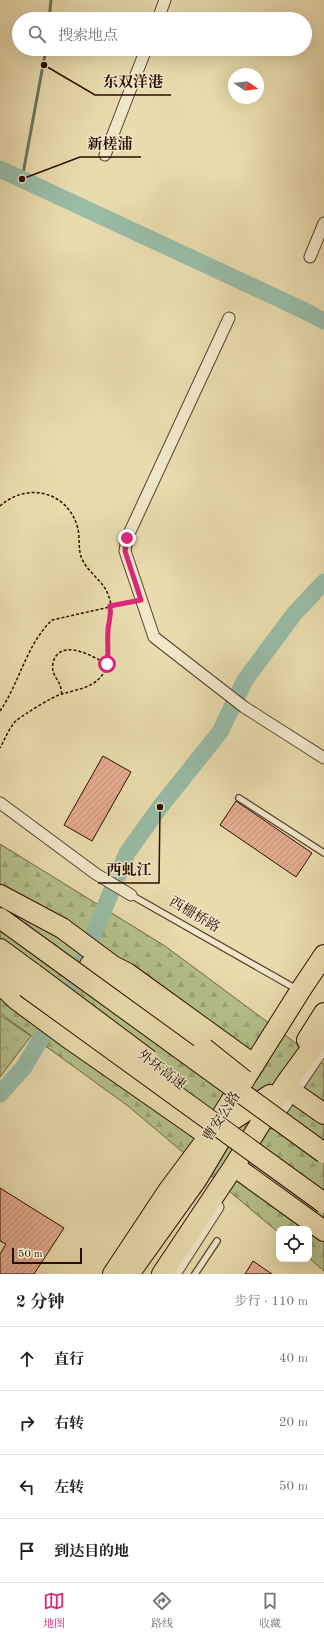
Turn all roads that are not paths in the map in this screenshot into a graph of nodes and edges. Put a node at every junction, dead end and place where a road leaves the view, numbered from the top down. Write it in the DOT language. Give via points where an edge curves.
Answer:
graph roads {
  1 [pos="165,0"];
  2 [pos="161,12"];
  3 [pos="143,56"];
  4 [pos="105,155"];
  5 [pos="324,223"];
  6 [pos="310,257"];
  7 [pos="229,318"];
  8 [pos="324,758"];
  9 [pos="239,798"];
  10 [pos="0,803"];
  11 [pos="324,853"];
  12 [pos="0,895"];
  13 [pos="131,895"];
  14 [pos="0,899"];
  15 [pos="0,918"];
  16 [pos="55,940"];
  17 [pos="0,949"];
  18 [pos="324,955"];
  19 [pos="0,968"];
  20 [pos="0,984"];
  21 [pos="26,987"];
  22 [pos="300,991"];
  23 [pos="324,1013"];
  24 [pos="322,1041"];
  25 [pos="254,1065"];
  26 [pos="282,1091"];
  27 [pos="324,1114"];
  28 [pos="232,1120"];
  29 [pos="208,1136"];
  30 [pos="324,1143"];
  31 [pos="324,1153"];
  32 [pos="238,1168"];
  33 [pos="324,1190"];
  34 [pos="324,1203"];
  35 [pos="324,1231"];
  36 [pos="217,1241"];
  37 [pos="114,1274"];
  38 [pos="130,1274"];
  39 [pos="162,1274"];
  40 [pos="174,1274"];
  41 [pos="195,1274"];
  1 -- 2 [label="street"];
  3 -- 4 [label="street"];
  5 -- 6 [label="street"];
  7 -- 8 [label="street" via="127,538 125,551 154,637 228,696"];
  9 -- 11 [label="lane"];
  10 -- 13 [label="street, 西栅桥路" via="96,874"];
  12 -- 16 [label="highway"];
  13 -- 22 [label="lane, 西栅桥路"];
  14 -- 16 [label="highway"];
  15 -- 16 [label="highway, 外环高速"];
  16 -- 25 [label="highway" via="127,972"];
  16 -- 30 [label="highway, bridge" via="204,1048"];
  16 -- 31 [label="highway, 外环高速, bridge"];
  17 -- 21 [label="highway, 外环高速"];
  18 -- 22 [label="highway, 曹安公路"];
  19 -- 21 [label="highway"];
  20 -- 21 [label="highway"];
  21 -- 29 [label="highway" via="67,1037"];
  21 -- 33 [label="highway, 外环高速, bridge"];
  21 -- 34 [label="highway, bridge"];
  22 -- 25 [label="highway, 曹安公路"];
  23 -- 26 [label="highway"];
  24 -- 26 [label="highway"];
  25 -- 28 [label="highway" via="250,1088"];
  25 -- 29 [label="highway, 曹安公路"];
  26 -- 27 [label="highway"];
  26 -- 28 [label="highway"];
  26 -- 32 [label="highway" via="252,1122 237,1150"];
  28 -- 29 [label="highway"];
  28 -- 38 [label="highway" via="197,1179"];
  29 -- 37 [label="highway, 曹安公路" via="168,1191"];
  32 -- 35 [label="highway"];
  32 -- 39 [label="highway"];
  32 -- 40 [label="street"];
  36 -- 41 [label="lane"];
}
